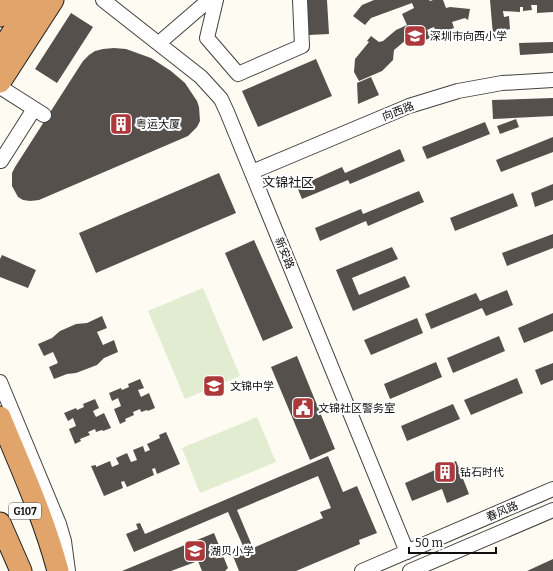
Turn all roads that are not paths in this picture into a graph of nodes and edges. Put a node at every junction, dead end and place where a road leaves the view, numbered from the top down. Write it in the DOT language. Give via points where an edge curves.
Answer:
graph roads {
  1 [pos="10,0"];
  2 [pos="33,0"];
  3 [pos="53,0"];
  4 [pos="103,0"];
  5 [pos="209,0"];
  6 [pos="216,0"];
  7 [pos="300,0"];
  8 [pos="0,16"];
  9 [pos="159,43"];
  10 [pos="0,52"];
  11 [pos="553,80"];
  12 [pos="0,82"];
  13 [pos="0,87"];
  14 [pos="1,161"];
  15 [pos="252,172"];
  16 [pos="0,382"];
  17 [pos="0,417"];
  18 [pos="0,451"];
  19 [pos="553,488"];
  20 [pos="553,510"];
  21 [pos="0,523"];
  22 [pos="407,552"];
  23 [pos="20,571"];
  24 [pos="51,571"];
  25 [pos="58,571"];
  26 [pos="68,571"];
  27 [pos="362,571"];
  28 [pos="412,571"];
  1 -- 8 [label="highway"];
  2 -- 10 [label="highway"];
  3 -- 12 [label="highway"];
  4 -- 9 [label="street, 新安路"];
  5 -- 9 [label="street"];
  6 -- 7 [label="street" via="207,38 238,74 302,46"];
  9 -- 15 [label="street, 新安路" via="201,77 221,99"];
  11 -- 15 [label="street, 向西路" via="502,83 458,91 409,106"];
  13 -- 14 [label="street" via="39,112"];
  15 -- 22 [label="street, 新安路"];
  16 -- 26 [label="street" via="59,524"];
  17 -- 25 [label="highway" via="46,531"];
  18 -- 24 [label="highway, G107"];
  19 -- 22 [label="street, 春风路"];
  20 -- 28 [label="street, 春风路"];
  21 -- 23 [label="highway, G107"];
  22 -- 27 [label="street, 春风路"];
}
